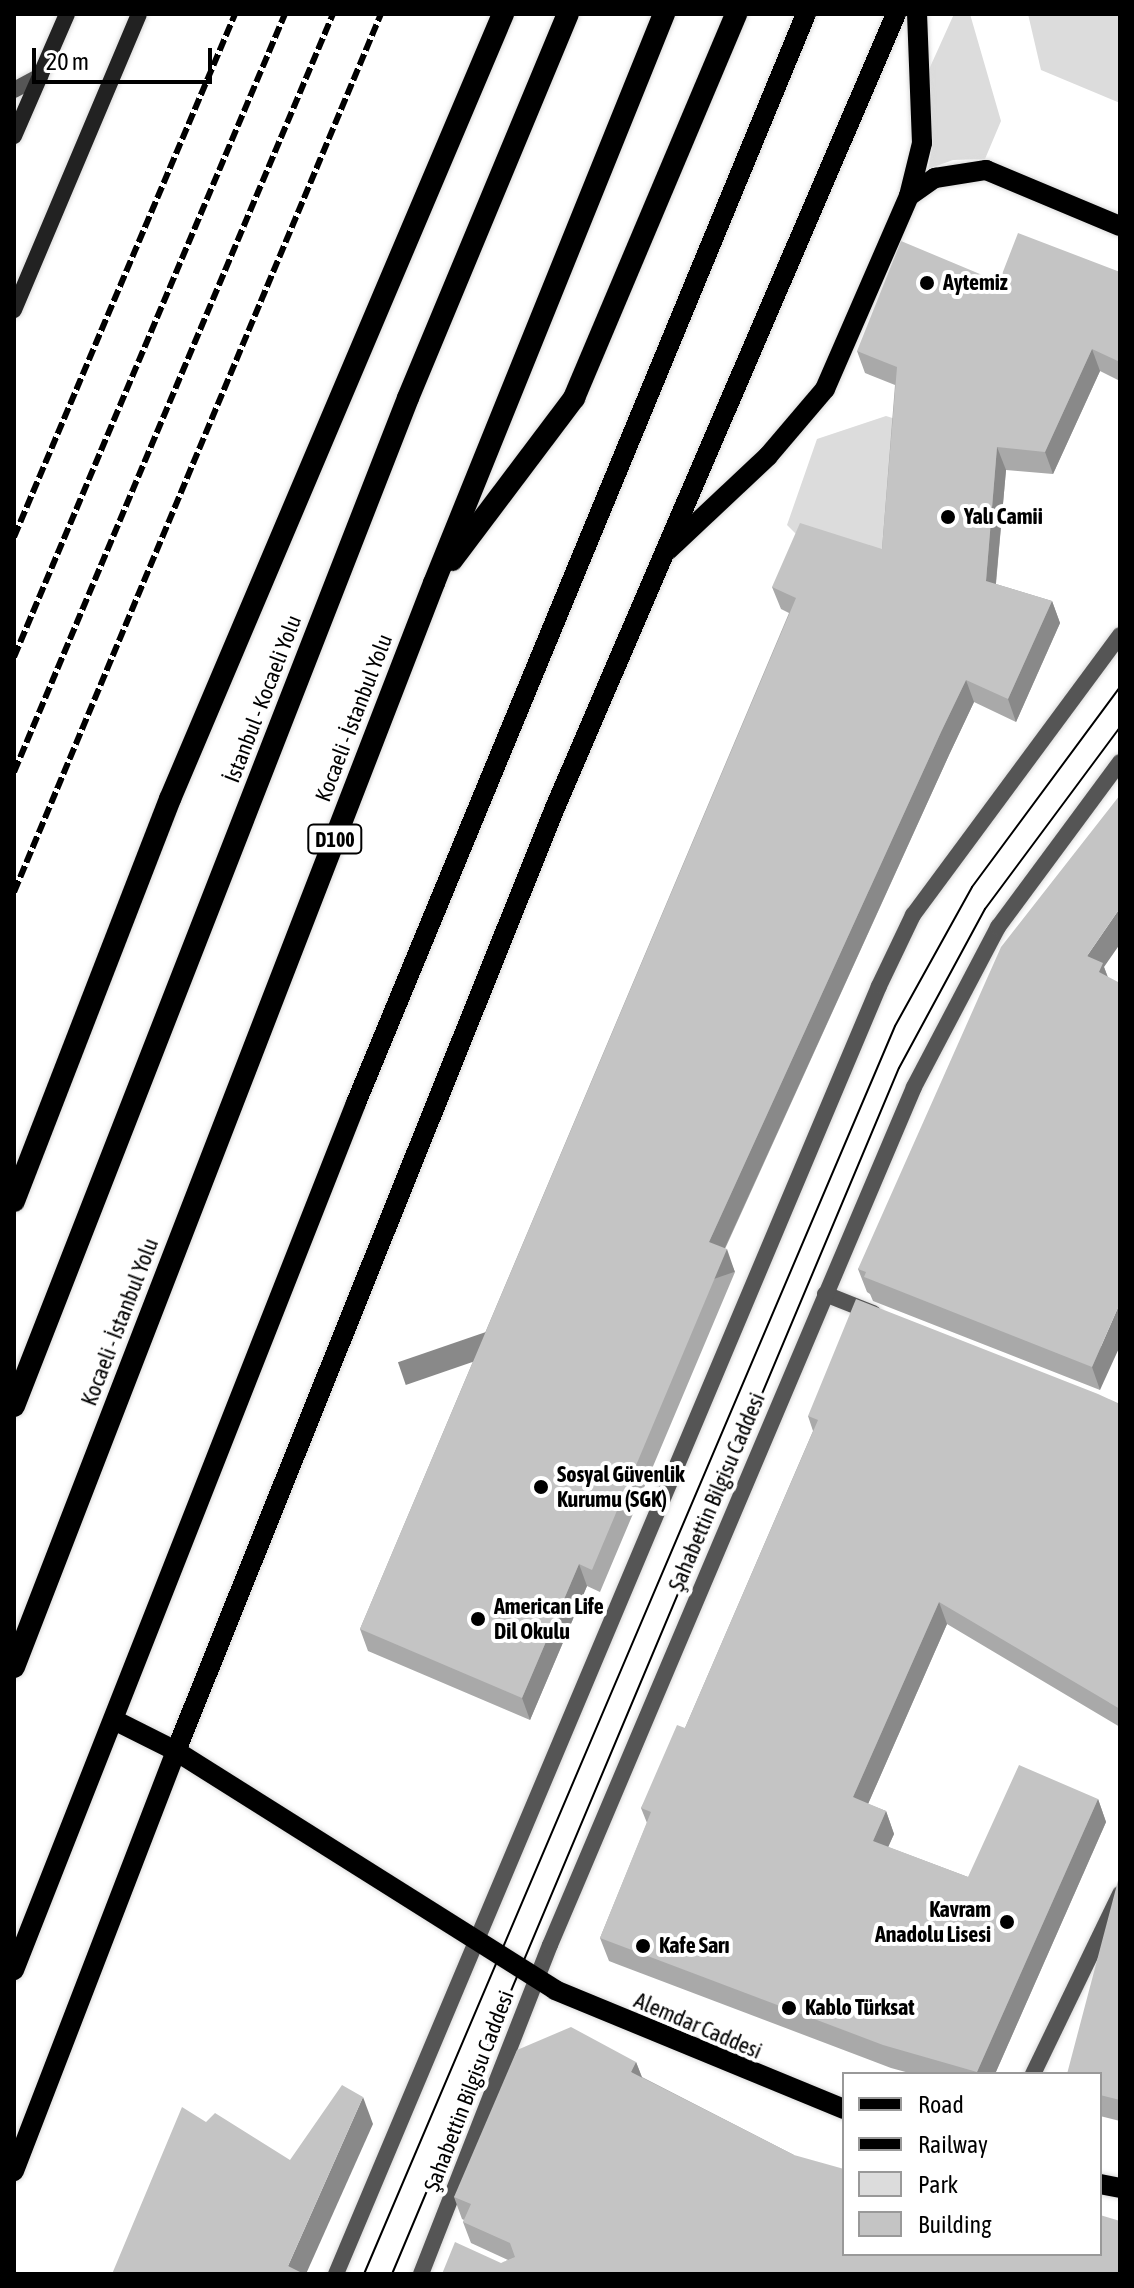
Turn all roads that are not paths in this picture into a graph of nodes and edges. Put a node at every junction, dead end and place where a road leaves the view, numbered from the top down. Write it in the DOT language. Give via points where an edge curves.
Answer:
graph roads {
  1 [pos="67,14"];
  2 [pos="139,14"];
  3 [pos="503,14"];
  4 [pos="568,14"];
  5 [pos="664,14"];
  6 [pos="736,14"];
  7 [pos="806,14"];
  8 [pos="896,14"];
  9 [pos="917,14"];
  10 [pos="40,76"];
  11 [pos="14,90"];
  12 [pos="14,136"];
  13 [pos="909,196"];
  14 [pos="1120,226"];
  15 [pos="14,310"];
  16 [pos="662,556"];
  17 [pos="434,583"];
  18 [pos="1120,635"];
  19 [pos="1120,762"];
  20 [pos="14,1201"];
  21 [pos="825,1294"];
  22 [pos="891,1320"];
  23 [pos="14,1406"];
  24 [pos="14,1667"];
  25 [pos="114,1720"];
  26 [pos="176,1751"];
  27 [pos="1120,1894"];
  28 [pos="473,1942"];
  29 [pos="14,1970"];
  30 [pos="536,1979"];
  31 [pos="1034,2072"];
  32 [pos="842,2108"];
  33 [pos="14,2171"];
  34 [pos="336,2274"];
  35 [pos="421,2274"];
  1 -- 10 [label="main road"];
  2 -- 15 [label="main road"];
  3 -- 20 [label="highway" via="170,799"];
  4 -- 23 [label="highway, İstanbul - Kocaeli Yolu" via="408,398"];
  5 -- 17 [label="highway, Kocaeli - İstanbul Yolu / D100"];
  6 -- 17 [label="highway" via="574,398"];
  7 -- 25 [label="main road" via="356,1103"];
  8 -- 16 [label="main road"];
  9 -- 13 [label="main road" via="922,143"];
  10 -- 11 [label="street"];
  10 -- 12 [label="main road"];
  13 -- 14 [label="main road" via="935,178 986,170"];
  13 -- 16 [label="main road" via="825,389 768,456"];
  16 -- 26 [label="main road" via="554,810"];
  17 -- 24 [label="highway, Kocaeli - İstanbul Yolu / D100"];
  18 -- 28 [label="street" via="913,915 834,1087"];
  19 -- 21 [label="street, Şahabettin Bilgisu Caddesi" via="1046,856 979,961 914,1087"];
  21 -- 22 [label="street"];
  21 -- 30 [label="street, Şahabettin Bilgisu Caddesi"];
  25 -- 26 [label="main road, Alemdar Caddesi"];
  25 -- 29 [label="main road"];
  26 -- 28 [label="main road, Alemdar Caddesi"];
  26 -- 33 [label="main road"];
  27 -- 31 [label="street"];
  28 -- 30 [label="main road, Alemdar Caddesi"];
  28 -- 34 [label="street"];
  30 -- 32 [label="main road, Alemdar Caddesi" via="677,2044"];
  30 -- 35 [label="street, Şahabettin Bilgisu Caddesi" via="440,2242"];
}
